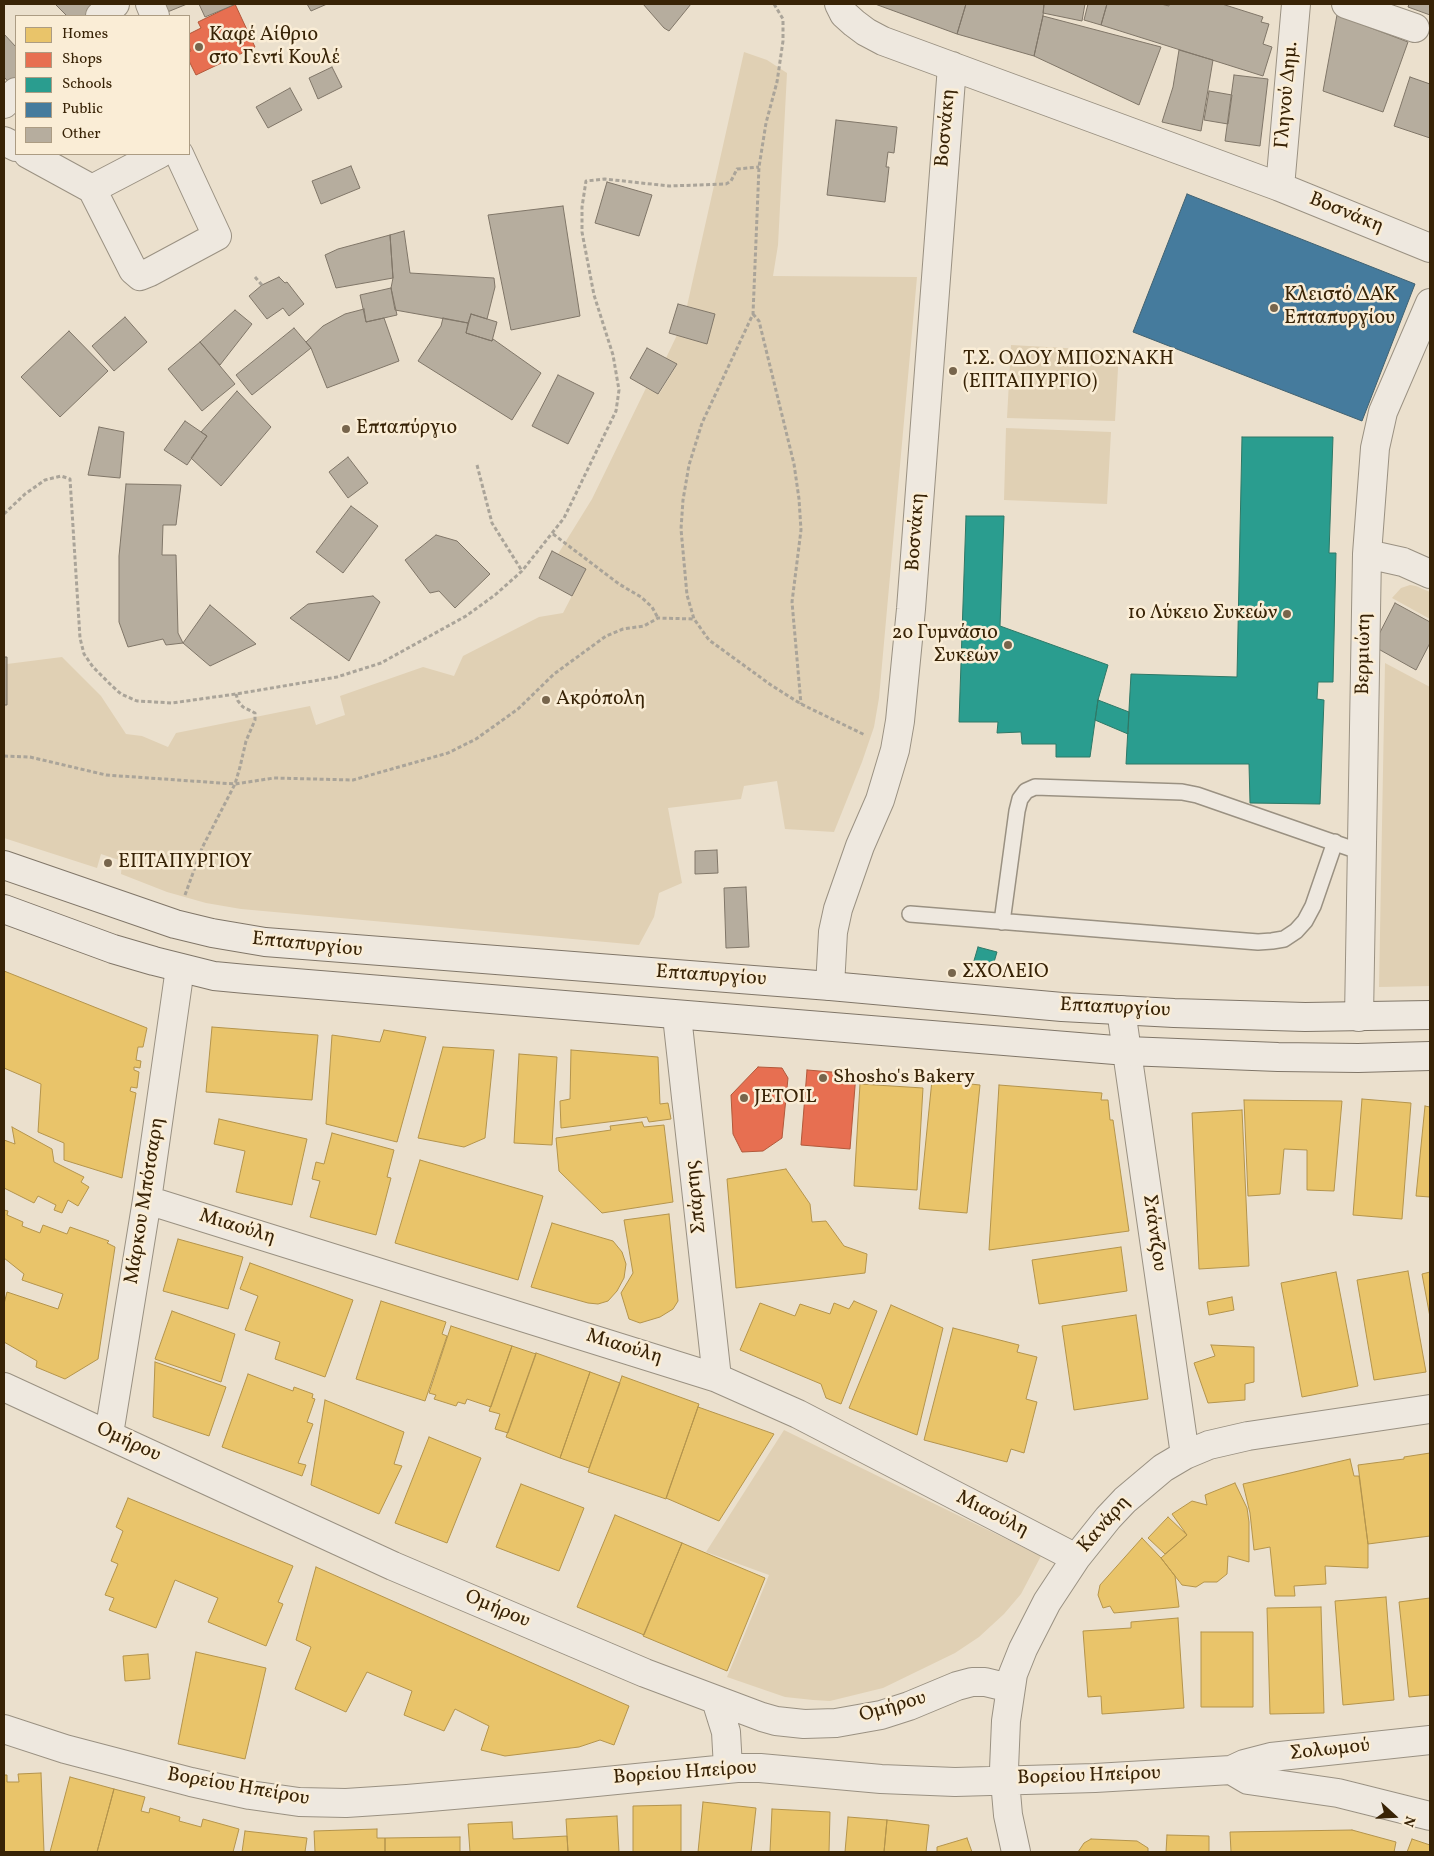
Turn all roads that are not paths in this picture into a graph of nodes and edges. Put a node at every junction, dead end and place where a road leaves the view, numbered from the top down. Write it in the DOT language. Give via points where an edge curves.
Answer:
graph roads {
  1 [pos="115,4"];
  2 [pos="839,4"];
  3 [pos="1296,4"];
  4 [pos="1346,4"];
  5 [pos="101,15"];
  6 [pos="1415,28"];
  7 [pos="952,66"];
  8 [pos="15,93"];
  9 [pos="4,104"];
  10 [pos="4,140"];
  11 [pos="15,146"];
  12 [pos="30,155"];
  13 [pos="157,155"];
  14 [pos="178,155"];
  15 [pos="1280,187"];
  16 [pos="92,189"];
  17 [pos="1430,248"];
  18 [pos="1430,303"];
  19 [pos="1367,554"];
  20 [pos="1430,574"];
  21 [pos="1335,842"];
  22 [pos="1362,852"];
  23 [pos="4,864"];
  24 [pos="4,909"];
  25 [pos="910,914"];
  26 [pos="1002,922"];
  27 [pos="180,968"];
  28 [pos="830,986"];
  29 [pos="1122,1010"];
  30 [pos="677,1016"];
  31 [pos="1430,1016"];
  32 [pos="1359,1017"];
  33 [pos="1126,1051"];
  34 [pos="1430,1056"];
  35 [pos="147,1200"];
  36 [pos="718,1378"];
  37 [pos="4,1386"];
  38 [pos="1430,1409"];
  39 [pos="109,1434"];
  40 [pos="1185,1455"];
  41 [pos="1076,1558"];
  42 [pos="1010,1688"];
  43 [pos="716,1700"];
  44 [pos="4,1729"];
  45 [pos="1430,1740"];
  46 [pos="728,1768"];
  47 [pos="1231,1770"];
  48 [pos="1004,1781"];
  49 [pos="1430,1816"];
  50 [pos="1016,1852"];
  1 -- 5 [label="street"];
  2 -- 7 [label="street, Βοσνάκη" via="844,14 866,32"];
  3 -- 15 [label="street, Γληνού Δημ."];
  4 -- 6 [label="street"];
  7 -- 15 [label="street, Βοσνάκη"];
  7 -- 28 [label="street, Βοσνάκη" via="912,590 895,750 880,800 838,909 833,932"];
  8 -- 9 [label="street"];
  10 -- 11 [label="street"];
  12 -- 16 [label="street"];
  13 -- 16 [label="street"];
  14 -- 16 [label="street" via="217,236 140,276 133,270"];
  15 -- 17 [label="street, Βοσνάκη"];
  18 -- 19 [label="street, Βερμιώτη" via="1377,431"];
  19 -- 20 [label="street" via="1402,562"];
  19 -- 22 [label="street, Βερμιώτη"];
  21 -- 22 [label="lane"];
  21 -- 26 [label="lane" via="1309,914 1296,931 1284,939 1258,942"];
  21 -- 26 [label="lane" via="1182,792 1035,787 1020,799 1017,811"];
  22 -- 32 [label="street, Βερμιώτη"];
  23 -- 28 [label="street, Επταπυργίου" via="176,924 265,942"];
  24 -- 27 [label="street, Επταπυργίου" via="113,949"];
  25 -- 26 [label="lane"];
  27 -- 30 [label="street, Επταπυργίου" via="214,976 264,981"];
  27 -- 35 [label="street, Μάρκου Μπότσαρη"];
  28 -- 29 [label="street, Επταπυργίου"];
  29 -- 32 [label="street, Επταπυργίου"];
  29 -- 33 [label="street, Στάντζου"];
  30 -- 33 [label="street, Επταπυργίου"];
  30 -- 36 [label="street, Σπάρτης"];
  31 -- 32 [label="street, Επταπυργίου"];
  33 -- 34 [label="street, Επταπυργίου" via="1358,1058"];
  33 -- 40 [label="street, Στάντζου"];
  35 -- 36 [label="street, Μιαούλη"];
  35 -- 39 [label="street, Μάρκου Μπότσαρη"];
  36 -- 41 [label="street, Μιαούλη" via="798,1414"];
  37 -- 39 [label="street, Ομήρου"];
  38 -- 40 [label="street, Κανάρη" via="1248,1436 1209,1445"];
  39 -- 43 [label="street, Ομήρου" via="393,1566"];
  40 -- 41 [label="street, Κανάρη" via="1163,1468 1125,1500"];
  41 -- 42 [label="street, Κανάρη" via="1035,1626"];
  42 -- 43 [label="street, Ομήρου" via="972,1682 881,1715 836,1724 787,1723"];
  42 -- 48 [label="street, Κανάρη"];
  43 -- 46 [label="street" via="726,1732"];
  44 -- 46 [label="street, Βορείου Ηπείρου" via="65,1749 191,1782 299,1802 346,1803"];
  45 -- 47 [label="street, Σολωμού" via="1271,1757"];
  46 -- 48 [label="street, Βορείου Ηπείρου" via="934,1782"];
  47 -- 48 [label="street, Βορείου Ηπείρου"];
  47 -- 49 [label="street, Βορείου Ηπείρου" via="1248,1780 1338,1793"];
  48 -- 50 [label="street, Κανάρη"];
}
